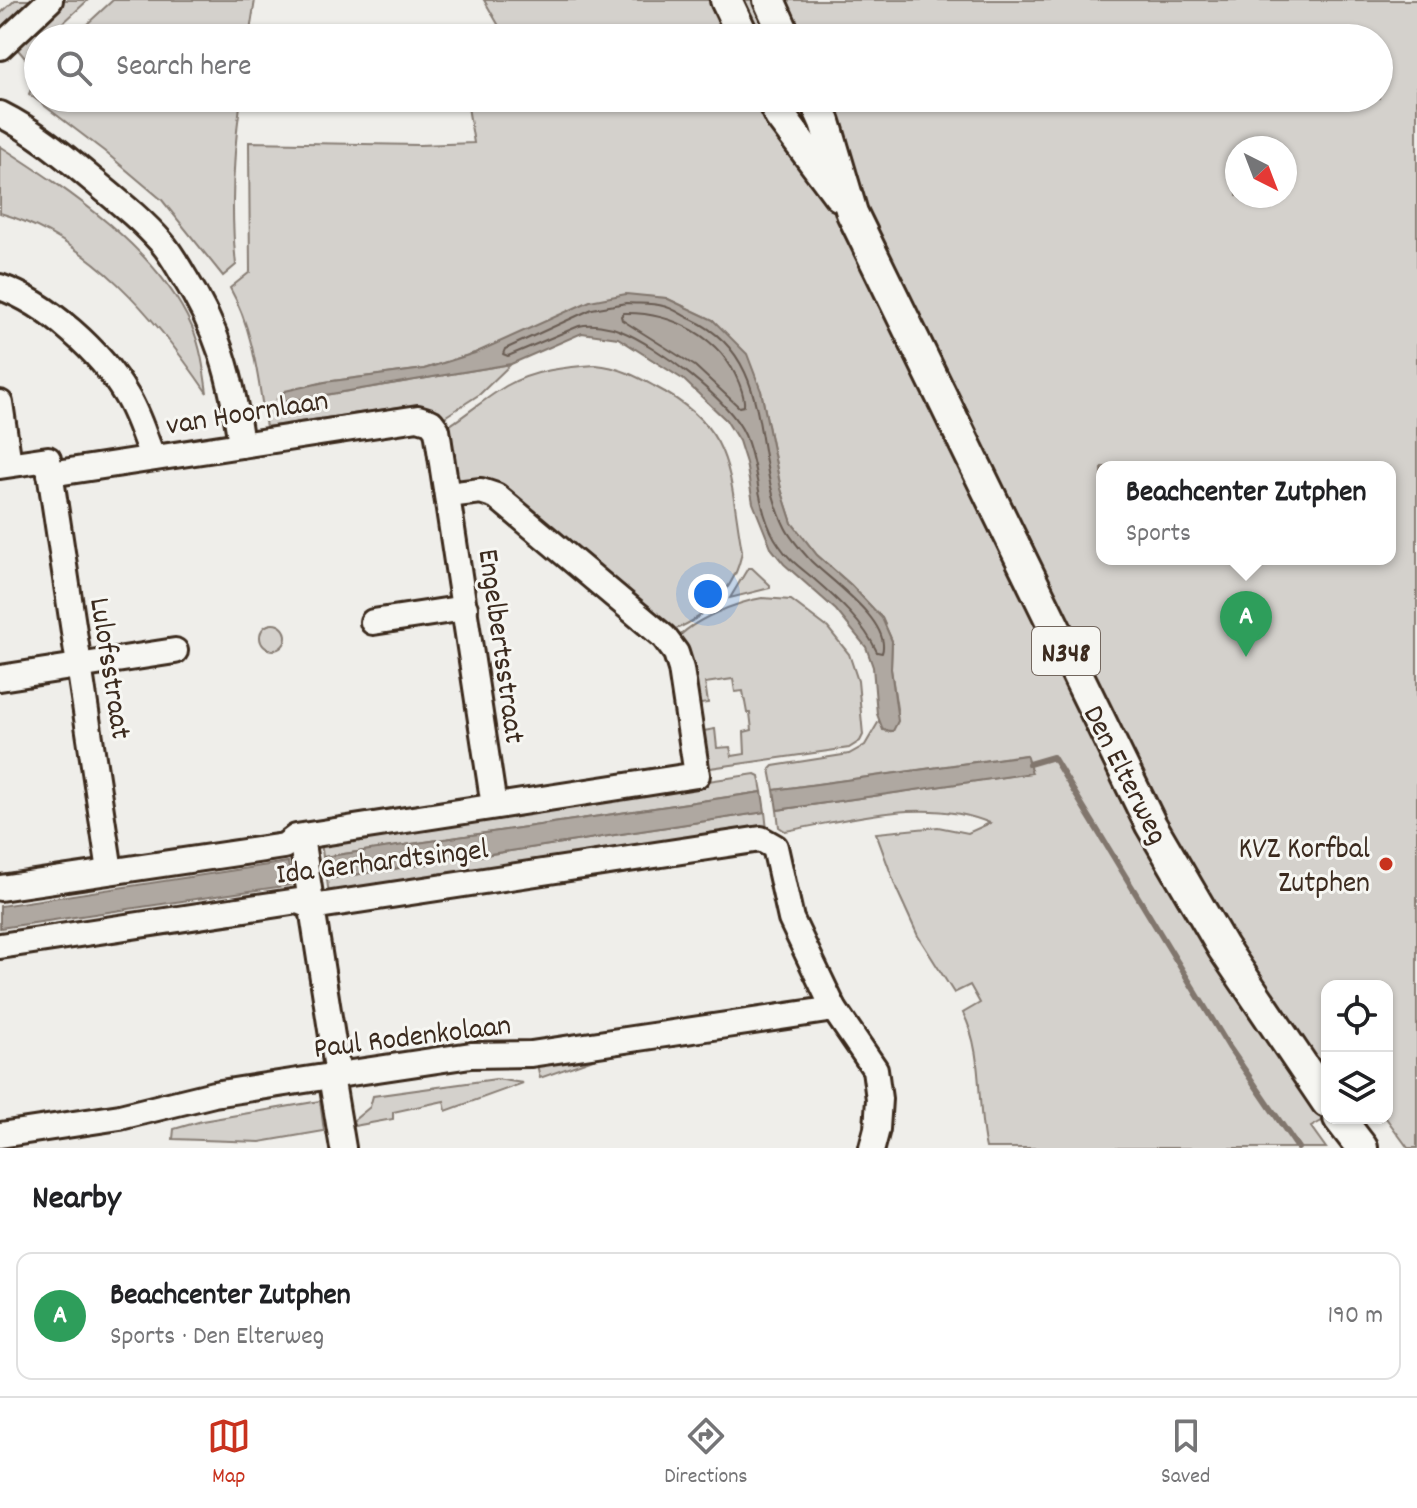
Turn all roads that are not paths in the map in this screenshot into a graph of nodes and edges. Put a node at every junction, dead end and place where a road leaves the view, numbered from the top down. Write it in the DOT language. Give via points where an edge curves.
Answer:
graph roads {
  1 [pos="50,0"];
  2 [pos="726,0"];
  3 [pos="769,0"];
  4 [pos="24,24"];
  5 [pos="24,24"];
  6 [pos="737,24"];
  7 [pos="780,24"];
  8 [pos="0,47"];
  9 [pos="778,112"];
  10 [pos="820,112"];
  11 [pos="0,114"];
  12 [pos="852,213"];
  13 [pos="0,287"];
  14 [pos="0,403"];
  15 [pos="241,445"];
  16 [pos="153,458"];
  17 [pos="4,465"];
  18 [pos="50,474"];
  19 [pos="448,495"];
  20 [pos="465,608"];
  21 [pos="373,622"];
  22 [pos="175,651"];
  23 [pos="79,666"];
  24 [pos="0,678"];
  25 [pos="494,806"];
  26 [pos="303,846"];
  27 [pos="110,871"];
  28 [pos="0,888"];
  29 [pos="311,897"];
  30 [pos="0,946"];
  31 [pos="834,1009"];
  32 [pos="334,1075"];
  33 [pos="1321,1093"];
  34 [pos="1344,1124"];
  35 [pos="0,1135"];
  36 [pos="343,1148"];
  37 [pos="872,1148"];
  38 [pos="1362,1148"];
  1 -- 4 [label="street"];
  2 -- 6 [label="main road"];
  3 -- 7 [label="main road"];
  5 -- 8 [label="street"];
  9 -- 12 [label="main road, Den Elterweg / N348"];
  10 -- 12 [label="main road, Den Elterweg / N348"];
  11 -- 15 [label="street" via="65,156 164,244 204,308 226,362"];
  12 -- 33 [label="main road, Den Elterweg / N348" via="1151,825 1223,948"];
  13 -- 16 [label="street" via="58,319 103,364 127,395"];
  14 -- 17 [label="street"];
  15 -- 16 [label="street, van Hoornlaan"];
  15 -- 19 [label="street, van Hoornlaan" via="418,418 437,430"];
  16 -- 18 [label="street, van Hoornlaan"];
  17 -- 18 [label="street" via="48,459"];
  18 -- 23 [label="street, Lulofsstraat"];
  19 -- 20 [label="street, Engelbertsstraat"];
  19 -- 25 [label="street, Ida Gerhardtsingel" via="481,491 496,496 664,637 681,669 697,775"];
  20 -- 21 [label="street"];
  20 -- 25 [label="street, Engelbertsstraat"];
  22 -- 23 [label="street"];
  23 -- 24 [label="street"];
  23 -- 27 [label="street, Lulofsstraat"];
  25 -- 26 [label="street, Ida Gerhardtsingel"];
  26 -- 27 [label="street, Ida Gerhardtsingel"];
  26 -- 29 [label="street"];
  27 -- 28 [label="street, Ida Gerhardtsingel"];
  29 -- 30 [label="street, Ida Gerhardtsingel"];
  29 -- 31 [label="street, Ida Gerhardtsingel" via="761,839 776,852 791,919"];
  29 -- 32 [label="street"];
  31 -- 32 [label="street, Paul Rodenkolaan" via="531,1054 471,1055"];
  31 -- 37 [label="street" via="875,1069 879,1099"];
  32 -- 35 [label="street, Paul Rodenkolaan"];
  32 -- 36 [label="street"];
  34 -- 38 [label="main road"];
}
